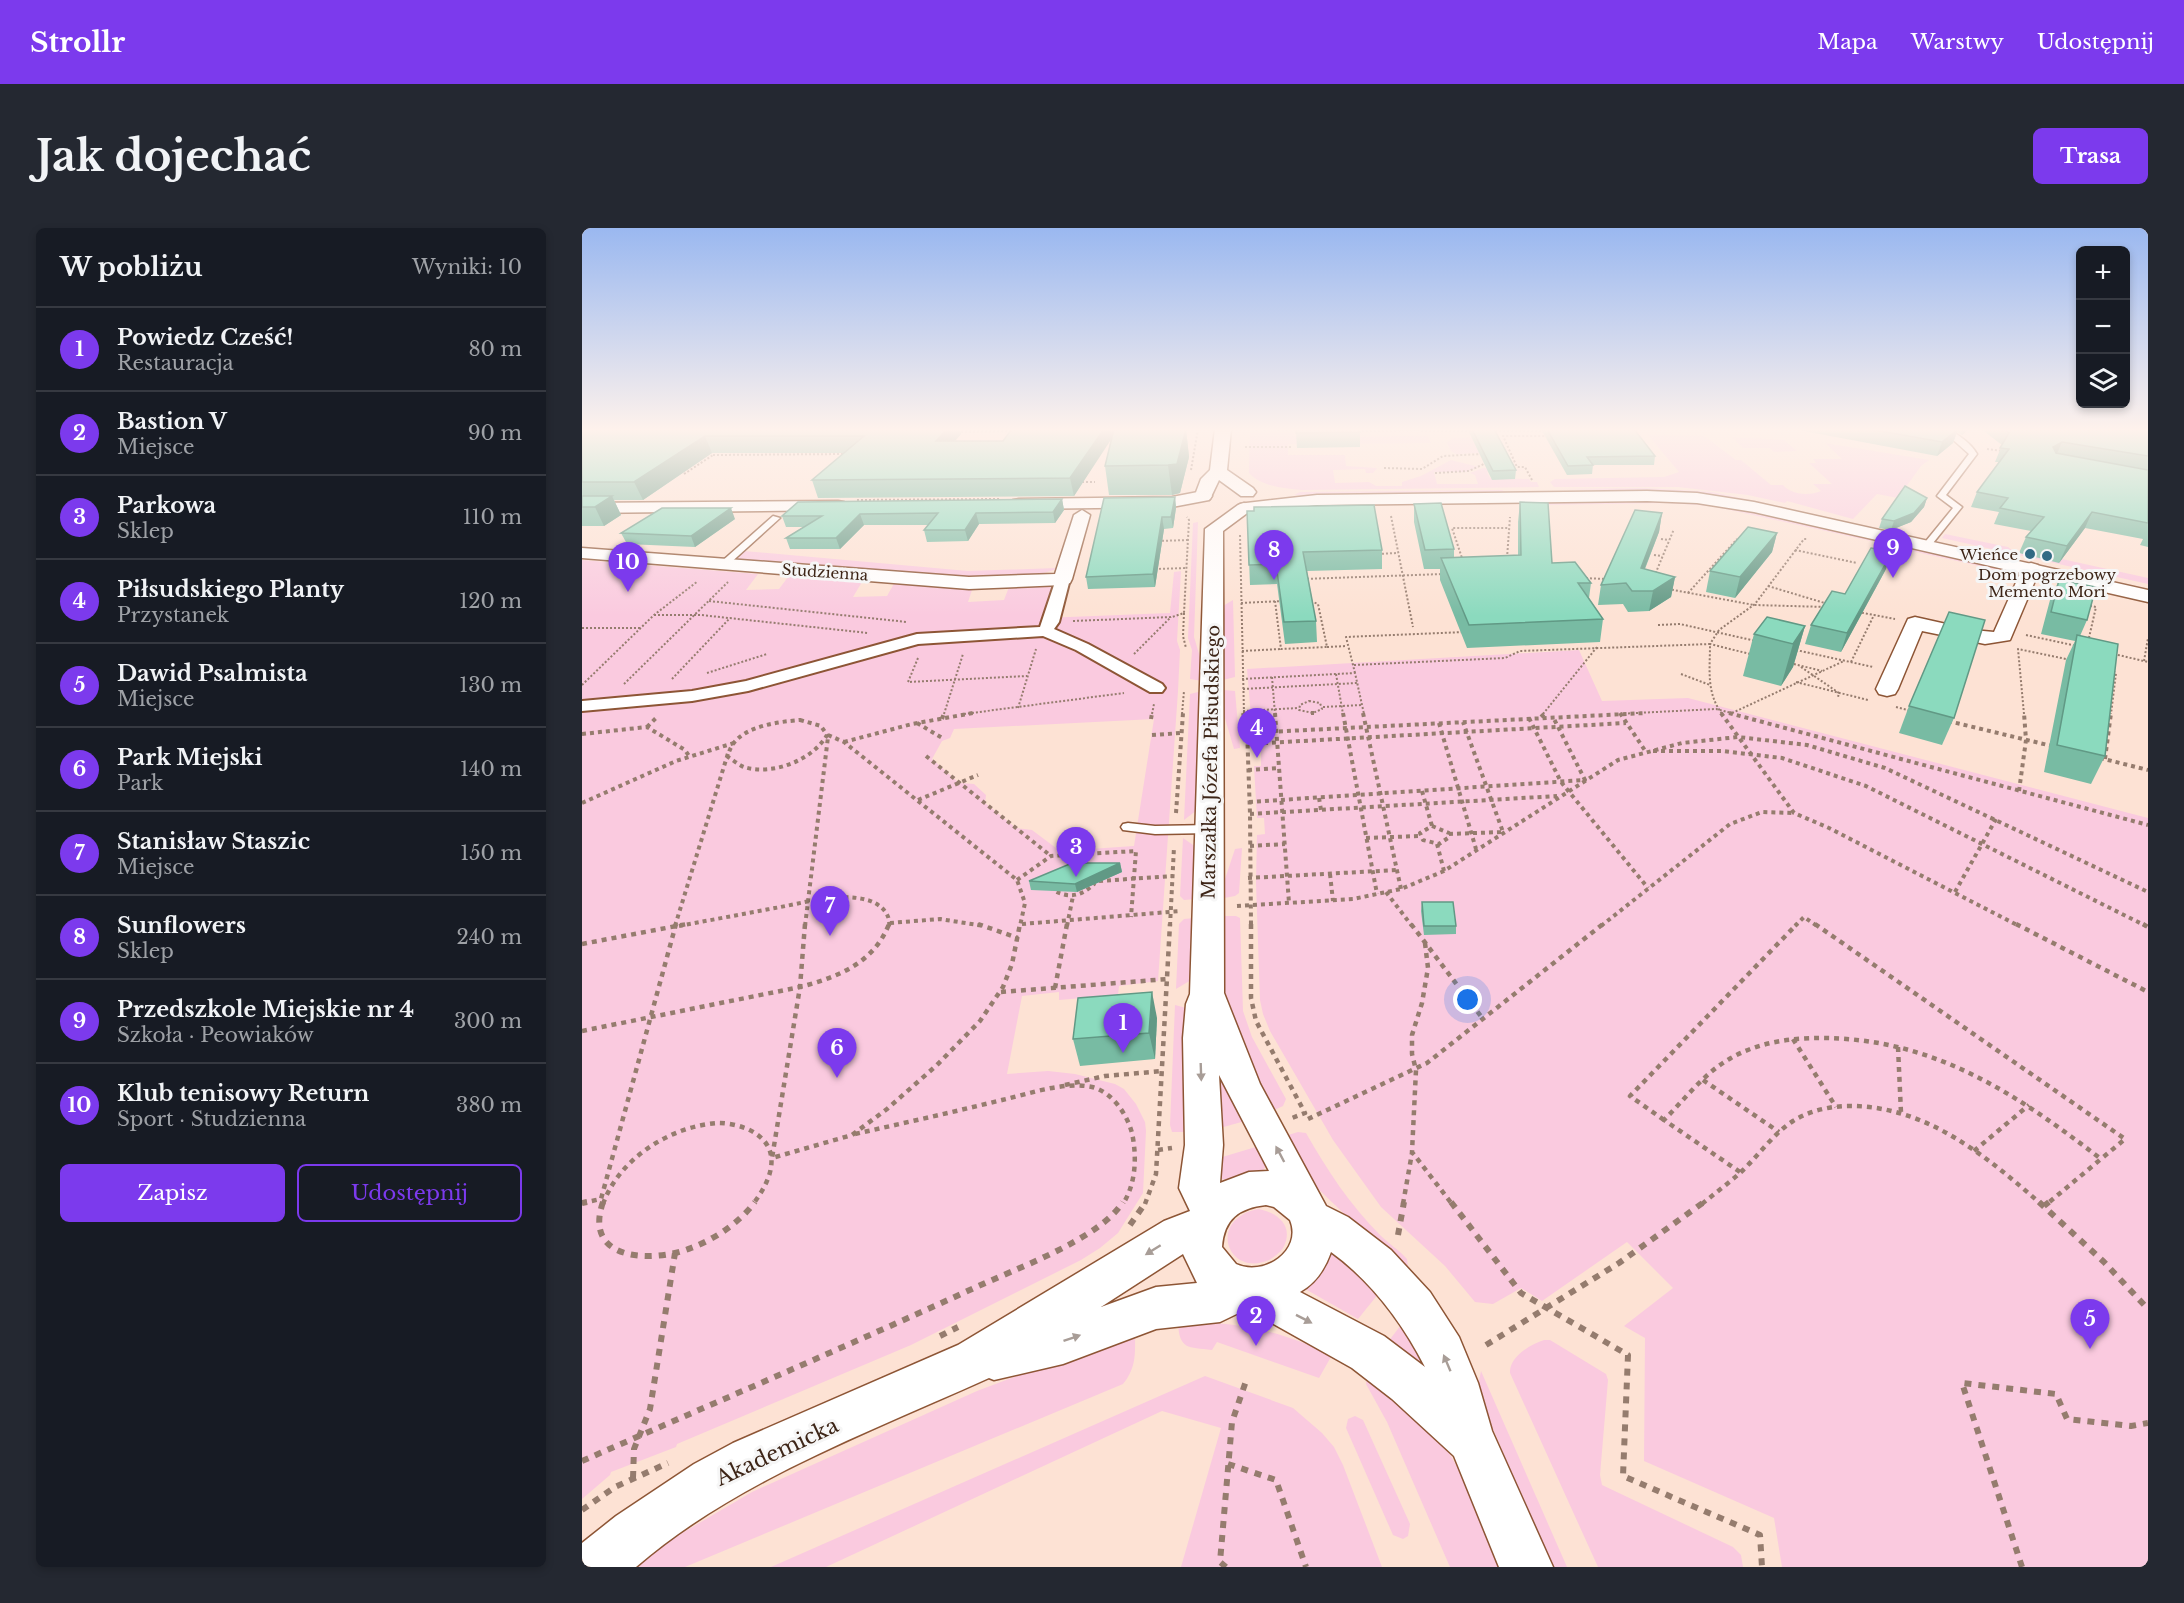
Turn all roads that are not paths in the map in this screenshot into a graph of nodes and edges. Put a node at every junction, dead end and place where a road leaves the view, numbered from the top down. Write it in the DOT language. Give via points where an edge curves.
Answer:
graph roads {
  1 [pos="1208,491"];
  2 [pos="1226,491"];
  3 [pos="1231,491"];
  4 [pos="1237,491"];
  5 [pos="1944,491"];
  6 [pos="1246,500"];
  7 [pos="999,504"];
  8 [pos="860,506"];
  9 [pos="582,508"];
  10 [pos="1204,509"];
  11 [pos="1082,515"];
  12 [pos="776,518"];
  13 [pos="1926,546"];
  14 [pos="582,553"];
  15 [pos="2031,570"];
  16 [pos="728,571"];
  17 [pos="1064,576"];
  18 [pos="2148,596"];
  19 [pos="1048,627"];
  20 [pos="1156,688"];
  21 [pos="1890,689"];
  22 [pos="582,706"];
  23 [pos="1128,827"];
  24 [pos="1211,829"];
  25 [pos="1207,994"];
  26 [pos="1308,1213"];
  27 [pos="1208,1218"];
  28 [pos="1249,1288"];
  29 [pos="968,1343"];
  30 [pos="1471,1438"];
  31 [pos="595,1567"];
  32 [pos="1526,1567"];
  1 -- 10 [label="main road"];
  2 -- 10 [label="main road"];
  3 -- 6 [label="main road"];
  4 -- 6 [label="main road"];
  5 -- 13 [label="lane" via="1941,496 1958,507"];
  6 -- 10 [label="street"];
  6 -- 13 [label="main road" via="1685,496 1754,507"];
  7 -- 10 [label="main road" via="1172,502"];
  8 -- 9 [label="main road"];
  10 -- 24 [label="street, Marszałka Józefa Piłsudskiego"];
  11 -- 17 [label="street"];
  12 -- 16 [label="lane"];
  13 -- 15 [label="main road"];
  14 -- 16 [label="street, Studzienna"];
  15 -- 18 [label="main road"];
  15 -- 21 [label="street" via="2001,637 1988,638 1915,623"];
  16 -- 17 [label="street, Studzienna" via="969,583"];
  17 -- 19 [label="street"];
  19 -- 20 [label="street"];
  19 -- 22 [label="street" via="921,639 748,686 692,696"];
  23 -- 24 [label="lane"];
  24 -- 25 [label="street, Marszałka Józefa Piłsudskiego"];
  26 -- 25 [label="street, Marszałka Józefa Piłsudskiego, one-way" via="1296,1182 1245,1090"];
  25 -- 27 [label="street, Marszałka Józefa Piłsudskiego, one-way" via="1200,1038 1204,1145 1199,1188"];
  26 -- 27 [label="street" via="1294,1197 1266,1188 1236,1194 1222,1202"];
  26 -- 28 [label="street" via="1314,1235 1303,1265 1273,1286"];
  30 -- 26 [label="street, one-way" via="1441,1347 1404,1293 1344,1235"];
  27 -- 28 [label="street" via="1201,1238 1207,1264 1228,1283"];
  27 -- 29 [label="street, Akademicka, one-way"];
  29 -- 28 [label="street, Akademicka, one-way" via="1063,1342 1156,1308 1220,1301"];
  28 -- 30 [label="street, one-way" via="1370,1353"];
  29 -- 31 [label="street, Akademicka" via="712,1482 634,1534"];
  30 -- 32 [label="street"];
}
